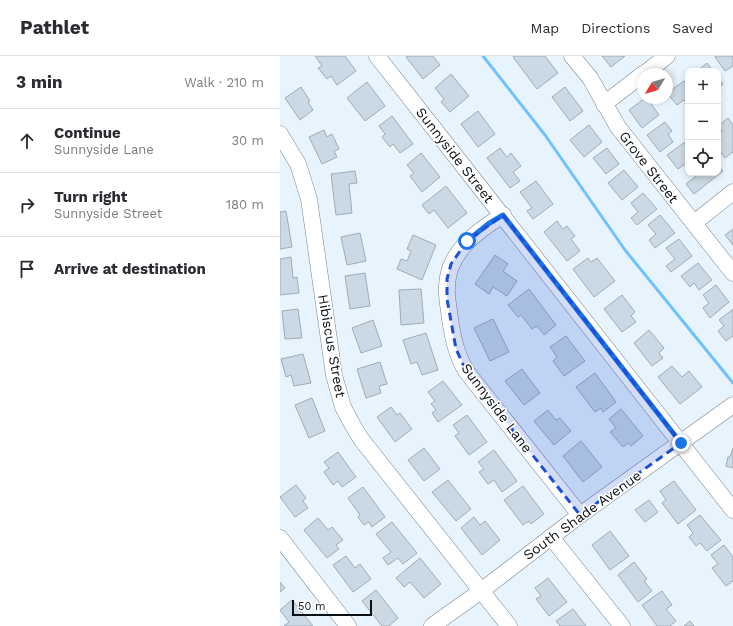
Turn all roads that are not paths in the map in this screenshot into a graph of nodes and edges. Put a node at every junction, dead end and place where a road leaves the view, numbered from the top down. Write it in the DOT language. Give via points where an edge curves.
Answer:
graph roads {
  1 [pos="378,56"];
  2 [pos="572,56"];
  3 [pos="667,56"];
  4 [pos="651,68"];
  5 [pos="637,79"];
  6 [pos="604,104"];
  7 [pos="280,134"];
  8 [pos="733,192"];
  9 [pos="503,215"];
  10 [pos="694,223"];
  11 [pos="733,273"];
  12 [pos="733,405"];
  13 [pos="681,443"];
  14 [pos="733,510"];
  15 [pos="580,515"];
  16 [pos="551,537"];
  17 [pos="280,538"];
  18 [pos="481,591"];
  19 [pos="348,626"];
  20 [pos="432,626"];
  21 [pos="509,626"];
  22 [pos="622,626"];
  1 -- 9 [label="street, Sunnyside Street"];
  2 -- 6 [label="street, Grove Street" via="590,78"];
  3 -- 4 [label="street"];
  5 -- 6 [label="street"];
  6 -- 10 [label="street, Grove Street" via="618,127"];
  7 -- 18 [label="street, Hibiscus Street" via="298,164 309,199 334,375 344,407 361,439"];
  8 -- 10 [label="street"];
  9 -- 13 [label="street, Sunnyside Street"];
  9 -- 15 [label="street, Sunnyside Lane" via="467,241 451,264 447,279 447,300 456,349 466,371"];
  10 -- 11 [label="street, Grove Street"];
  12 -- 13 [label="street, South Shade Avenue"];
  13 -- 14 [label="street, Sunnyside Street"];
  13 -- 15 [label="street, South Shade Avenue"];
  15 -- 16 [label="street, South Shade Avenue"];
  16 -- 18 [label="street, South Shade Avenue"];
  16 -- 22 [label="street"];
  17 -- 19 [label="street"];
  18 -- 20 [label="street, South Shade Avenue"];
  18 -- 21 [label="street, Hibiscus Street"];
}
